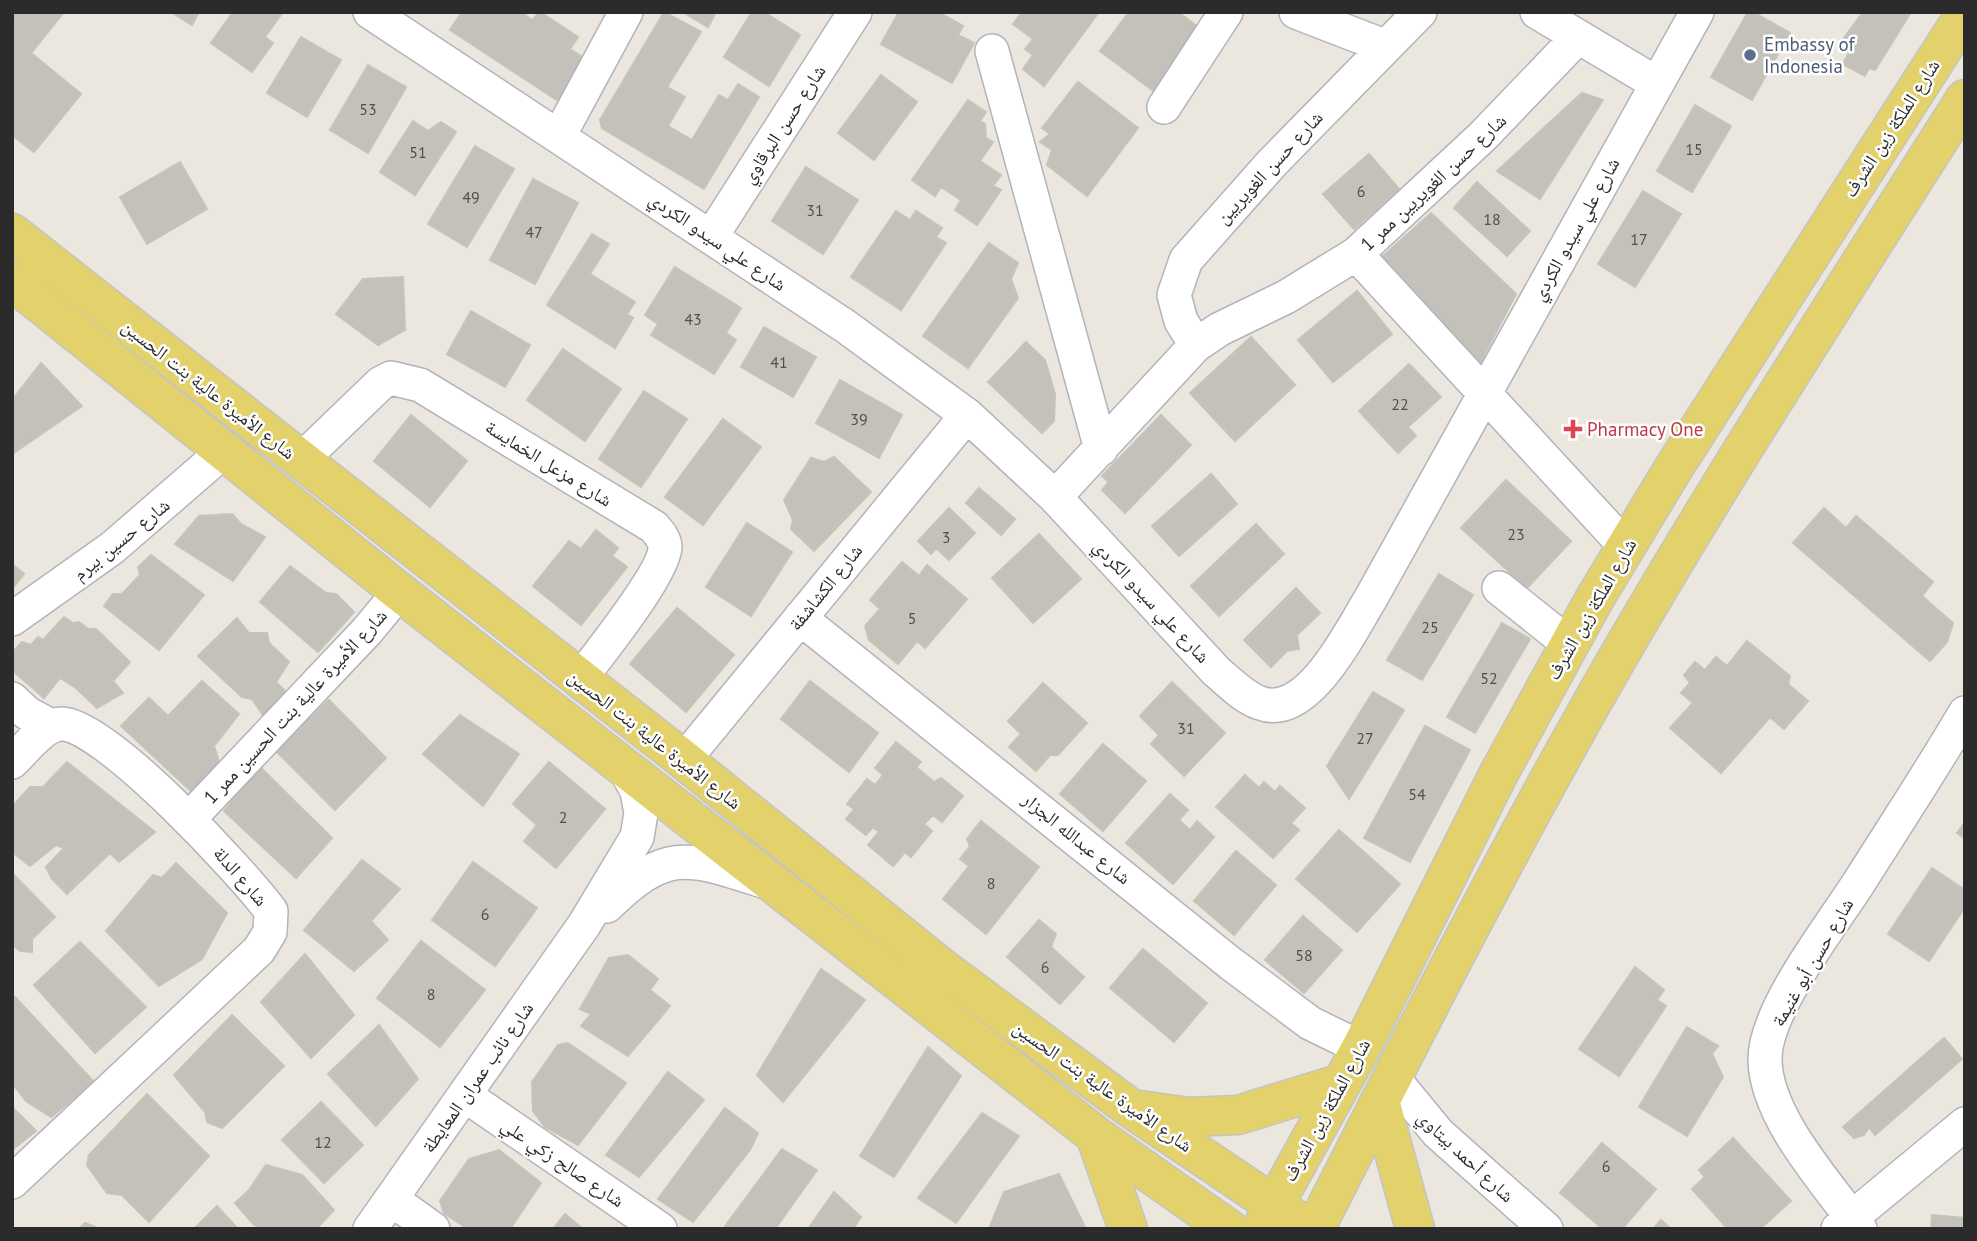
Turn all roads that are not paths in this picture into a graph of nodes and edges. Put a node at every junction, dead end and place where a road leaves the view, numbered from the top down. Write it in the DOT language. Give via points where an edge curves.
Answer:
graph roads {
  1 [pos="370,12"];
  2 [pos="626,12"];
  3 [pos="855,12"];
  4 [pos="1226,12"];
  5 [pos="1296,12"];
  6 [pos="1420,12"];
  7 [pos="1537,12"];
  8 [pos="1697,12"];
  9 [pos="1965,14"];
  10 [pos="1577,38"];
  11 [pos="1384,46"];
  12 [pos="992,51"];
  13 [pos="1656,83"];
  14 [pos="1965,99"];
  15 [pos="1164,107"];
  16 [pos="559,136"];
  17 [pos="12,233"];
  18 [pos="711,237"];
  19 [pos="1356,254"];
  20 [pos="12,281"];
  21 [pos="1196,345"];
  22 [pos="1485,393"];
  23 [pos="967,415"];
  24 [pos="1101,449"];
  25 [pos="224,451"];
  26 [pos="300,461"];
  27 [pos="1055,497"];
  28 [pos="412,547"];
  29 [pos="1626,547"];
  30 [pos="391,585"];
  31 [pos="1499,588"];
  32 [pos="800,618"];
  33 [pos="12,619"];
  34 [pos="1569,645"];
  35 [pos="580,679"];
  36 [pos="12,699"];
  37 [pos="1965,713"];
  38 [pos="51,726"];
  39 [pos="684,760"];
  40 [pos="12,762"];
  41 [pos="625,769"];
  42 [pos="189,820"];
  43 [pos="780,887"];
  44 [pos="584,925"];
  45 [pos="1361,1048"];
  46 [pos="1342,1083"];
  47 [pos="1386,1089"];
  48 [pos="466,1096"];
  49 [pos="1133,1110"];
  50 [pos="1965,1124"];
  51 [pos="1095,1135"];
  52 [pos="12,1182"];
  53 [pos="391,1199"];
  54 [pos="1268,1217"];
  55 [pos="1850,1225"];
  56 [pos="370,1229"];
  57 [pos="433,1229"];
  58 [pos="660,1229"];
  59 [pos="1128,1229"];
  60 [pos="1229,1229"];
  61 [pos="1312,1229"];
  62 [pos="1415,1229"];
  63 [pos="1546,1229"];
  1 -- 16 [label="street, شارع علي سيدو الكردي"];
  2 -- 16 [label="street"];
  3 -- 18 [label="street, شارع حسن البرقاوي"];
  4 -- 15 [label="street"];
  5 -- 11 [label="street"];
  6 -- 11 [label="street, شارع حسن الغويريين"];
  7 -- 10 [label="street"];
  8 -- 13 [label="street, شارع علي سيدو الكردي"];
  9 -- 29 [label="main road, شارع الملكة زين الشرف"];
  10 -- 13 [label="street"];
  10 -- 19 [label="street, شارع حسن الغويريين ممر 1" via="1483,136"];
  11 -- 21 [label="street, شارع حسن الغويريين" via="1216,222 1186,260 1174,295 1181,321"];
  12 -- 24 [label="street"];
  13 -- 22 [label="street, شارع علي سيدو الكردي"];
  14 -- 47 [label="main road" via="1797,362 1594,700"];
  16 -- 18 [label="street, شارع علي سيدو الكردي"];
  17 -- 26 [label="main road, شارع الأميرة عالية بنت الحسين"];
  18 -- 23 [label="street, شارع علي سيدو الكردي" via="856,333"];
  19 -- 21 [label="street, شارع حسن الغويريين ممر 1"];
  19 -- 22 [label="street"];
  20 -- 25 [label="main road, شارع الأميرة عالية بنت الحسين"];
  21 -- 24 [label="street, شارع حسن الغويريين ممر 1"];
  22 -- 27 [label="street, شارع علي سيدو الكردي" via="1420,514 1328,666 1309,689 1286,703 1262,704 1216,671"];
  22 -- 29 [label="street"];
  23 -- 27 [label="street, شارع علي سيدو الكردي"];
  23 -- 32 [label="street, شارع الكشاشفة"];
  24 -- 27 [label="street, شارع حسن الغويريين ممر 1"];
  25 -- 30 [label="main road, شارع الأميرة عالية بنت الحسين"];
  25 -- 33 [label="street, شارع حسين بيرم" via="122,540"];
  26 -- 28 [label="main road, شارع الأميرة عالية بنت الحسين"];
  26 -- 35 [label="street, شارع مزعل الخمايسة" via="381,383 404,379 443,398 654,527 665,545 658,567"];
  28 -- 30 [label="main road"];
  28 -- 35 [label="main road, شارع الأميرة عالية بنت الحسين"];
  29 -- 34 [label="main road, شارع الملكة زين الشرف"];
  30 -- 41 [label="main road, شارع الأميرة عالية بنت الحسين"];
  30 -- 42 [label="street, شارع الأميرة عالية بنت الحسين ممر 1" via="391,602 367,631"];
  31 -- 34 [label="street"];
  32 -- 39 [label="street, شارع الكشاشفة"];
  32 -- 45 [label="street, شارع عبدالله الجزار" via="1230,963 1310,1023"];
  34 -- 45 [label="main road, شارع الملكة زين الشرف"];
  35 -- 39 [label="main road, شارع الأميرة عالية بنت الحسين"];
  36 -- 38 [label="street"];
  37 -- 55 [label="street, شارع حسن أبو غنيمة" via="1805,965 1769,1037 1765,1059 1774,1100"];
  38 -- 40 [label="street"];
  38 -- 42 [label="street, شارع الدلة" via="78,727 98,739"];
  39 -- 49 [label="main road, شارع الأميرة عالية بنت الحسين" via="942,968"];
  41 -- 43 [label="main road, شارع الأميرة عالية بنت الحسين"];
  41 -- 44 [label="street, شارع نائب عمران المعايطة" via="641,813 637,838"];
  42 -- 52 [label="street, شارع الدلة" via="254,887 271,911 270,932 232,978"];
  43 -- 44 [label="street, شارع نائب عمران المعايطة" via="724,867 677,861 643,874"];
  43 -- 51 [label="main road, شارع الأميرة عالية بنت الحسين"];
  44 -- 48 [label="street, شارع نائب عمران المعايطة"];
  45 -- 46 [label="main road, شارع الملكة زين الشرف"];
  46 -- 49 [label="main road" via="1238,1115 1189,1117"];
  46 -- 54 [label="main road, شارع الملكة زين الشرف"];
  47 -- 61 [label="main road"];
  47 -- 62 [label="main road"];
  47 -- 63 [label="street, شارع أحمد بيتاوي"];
  48 -- 53 [label="street, شارع نائب عمران المعايطة"];
  48 -- 58 [label="street, شارع صالح زكي علي"];
  49 -- 54 [label="main road, شارع الأميرة عالية بنت الحسين"];
  50 -- 55 [label="street"];
  51 -- 59 [label="main road"];
  51 -- 60 [label="main road, شارع الأميرة عالية بنت الحسين"];
  53 -- 56 [label="street, شارع نائب عمران المعايطة"];
  53 -- 57 [label="street"];
  54 -- 61 [label="main road, شارع الأميرة عالية بنت الحسين"];
}
